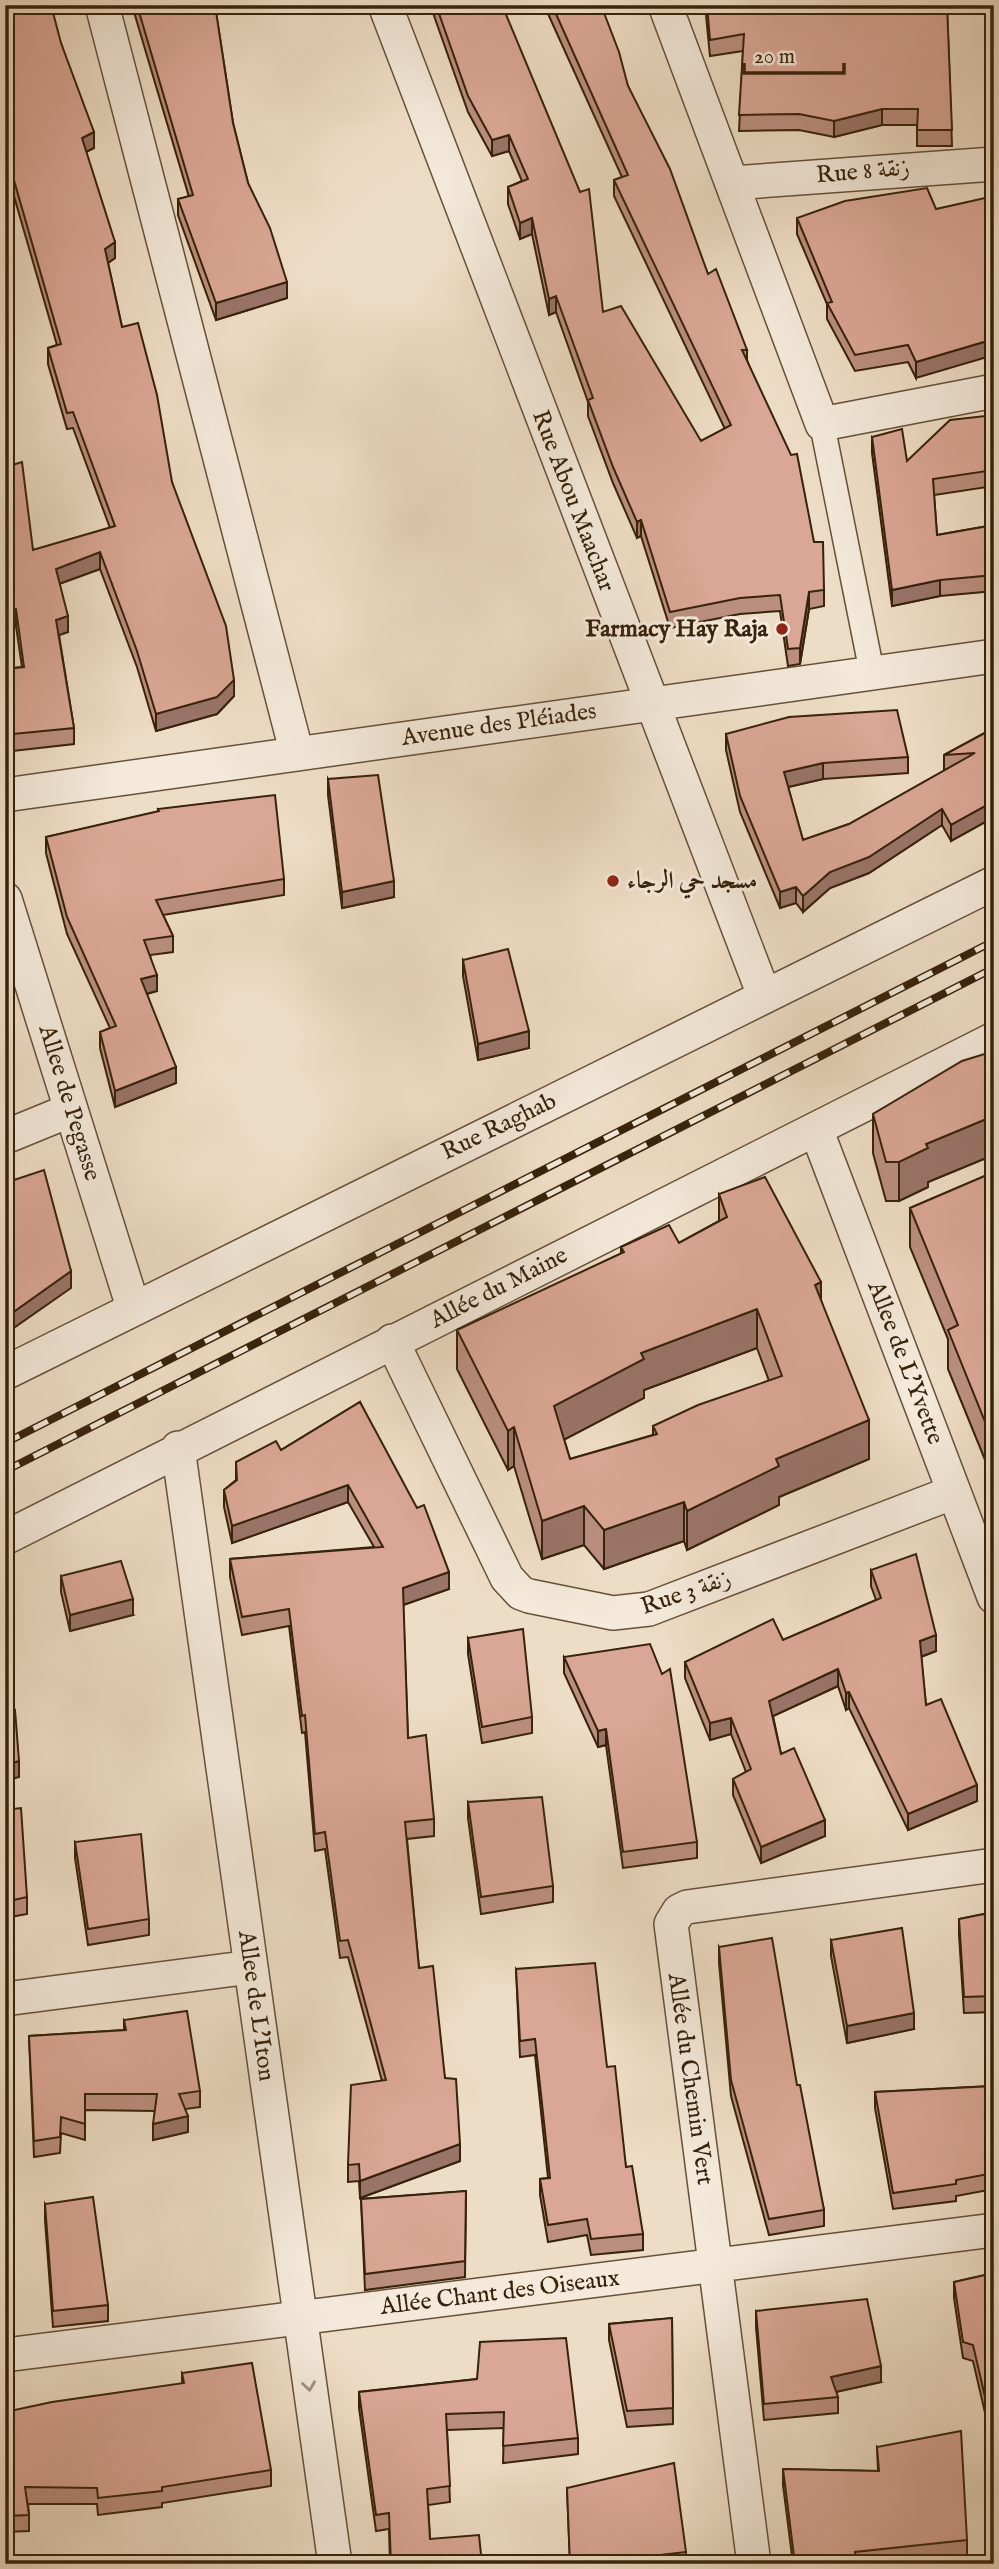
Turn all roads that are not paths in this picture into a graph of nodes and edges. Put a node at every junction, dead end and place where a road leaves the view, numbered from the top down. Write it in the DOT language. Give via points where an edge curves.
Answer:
graph roads {
  1 [pos="102,5"];
  2 [pos="385,5"];
  3 [pos="665,5"];
  4 [pos="994,164"];
  5 [pos="732,183"];
  6 [pos="994,391"];
  7 [pos="822,424"];
  8 [pos="994,656"];
  9 [pos="872,673"];
  10 [pos="650,704"];
  11 [pos="297,754"];
  12 [pos="5,795"];
  13 [pos="994,883"];
  14 [pos="5,899"];
  15 [pos="764,995"];
  16 [pos="994,1039"];
  17 [pos="71,1110"];
  18 [pos="816,1129"];
  19 [pos="5,1137"];
  20 [pos="133,1307"];
  21 [pos="392,1341"];
  22 [pos="5,1373"];
  23 [pos="178,1448"];
  24 [pos="954,1492"];
  25 [pos="5,1538"];
  26 [pos="994,1597"];
  27 [pos="994,1866"];
  28 [pos="251,1967"];
  29 [pos="5,1999"];
  30 [pos="994,2230"];
  31 [pos="715,2266"];
  32 [pos="299,2318"];
  33 [pos="5,2355"];
  34 [pos="335,2564"];
  35 [pos="754,2564"];
  1 -- 11 [label="street"];
  2 -- 10 [label="street, Rue Abou Maachar"];
  3 -- 5 [label="street"];
  4 -- 5 [label="street, Rue 8 زنقة"];
  5 -- 7 [label="street"];
  6 -- 7 [label="street"];
  7 -- 9 [label="street"];
  8 -- 9 [label="street, Avenue des Pléiades"];
  9 -- 10 [label="street, Avenue des Pléiades"];
  10 -- 11 [label="street, Avenue des Pléiades"];
  10 -- 15 [label="street, Rue Abou Maachar"];
  11 -- 12 [label="street, Avenue des Pléiades"];
  13 -- 15 [label="street, Rue Raghab"];
  14 -- 17 [label="street, Allee de Pegasse"];
  15 -- 20 [label="street, Rue Raghab"];
  16 -- 18 [label="street, Allée du Maine"];
  17 -- 19 [label="street"];
  17 -- 20 [label="street, Allee de Pegasse"];
  18 -- 21 [label="street, Allée du Maine"];
  18 -- 24 [label="street, Allee de L'Yvette"];
  20 -- 22 [label="street, Rue Raghab"];
  21 -- 23 [label="street, Allée du Maine"];
  21 -- 24 [label="street, Rue 3 زنقة" via="507,1578 529,1596 613,1613 649,1609"];
  23 -- 25 [label="street, Allée du Maine"];
  23 -- 28 [label="street, Allee de L'Iton"];
  24 -- 26 [label="street, Allee de L'Yvette"];
  27 -- 31 [label="street, Allée du Chemin Vert" via="687,1908 674,1917 671,1932"];
  28 -- 29 [label="street"];
  28 -- 32 [label="street, Allee de L'Iton"];
  30 -- 31 [label="street, Allée Chant des Oiseaux"];
  31 -- 32 [label="street, Allée Chant des Oiseaux"];
  31 -- 35 [label="street, Allée du Chemin Vert"];
  32 -- 33 [label="street, Allée Chant des Oiseaux"];
  32 -- 34 [label="street, Allee de L'Iton, one-way"];
}
